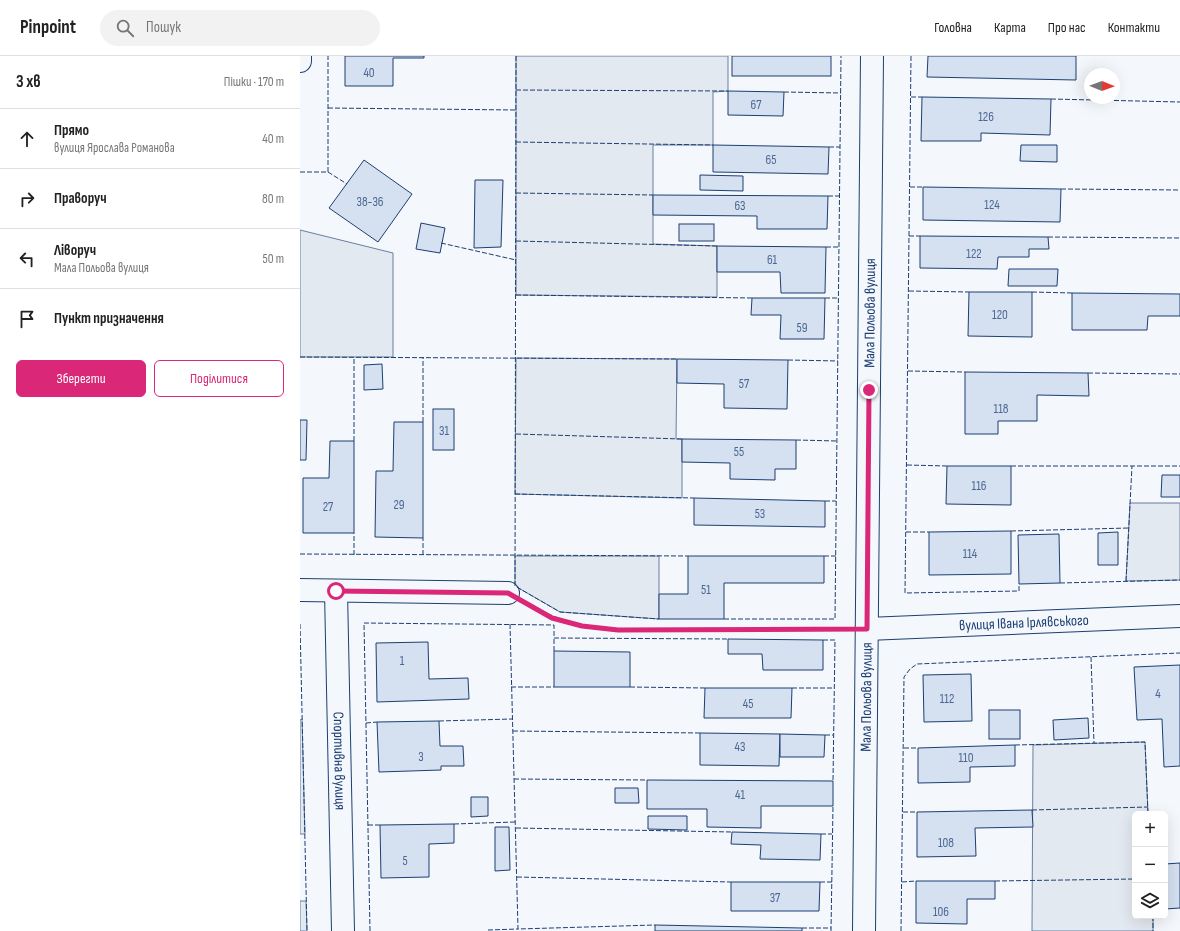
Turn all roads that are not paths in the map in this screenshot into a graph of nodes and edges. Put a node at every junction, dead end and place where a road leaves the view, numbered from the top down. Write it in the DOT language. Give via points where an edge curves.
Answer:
graph roads {
  1 [pos="300,56"];
  2 [pos="872,56"];
  3 [pos="300,61"];
  4 [pos="300,590"];
  5 [pos="336,591"];
  6 [pos="508,593"];
  7 [pos="1180,616"];
  8 [pos="867,629"];
  9 [pos="343,931"];
  10 [pos="864,931"];
  1 -- 3 [label="street"];
  2 -- 8 [label="street, Мала Польова вулиця"];
  4 -- 5 [label="street"];
  5 -- 6 [label="street"];
  5 -- 9 [label="street, Спортивна вулиця"];
  7 -- 8 [label="street, вулиця Івана Ірлявського"];
  8 -- 10 [label="street, Мала Польова вулиця"];
}
